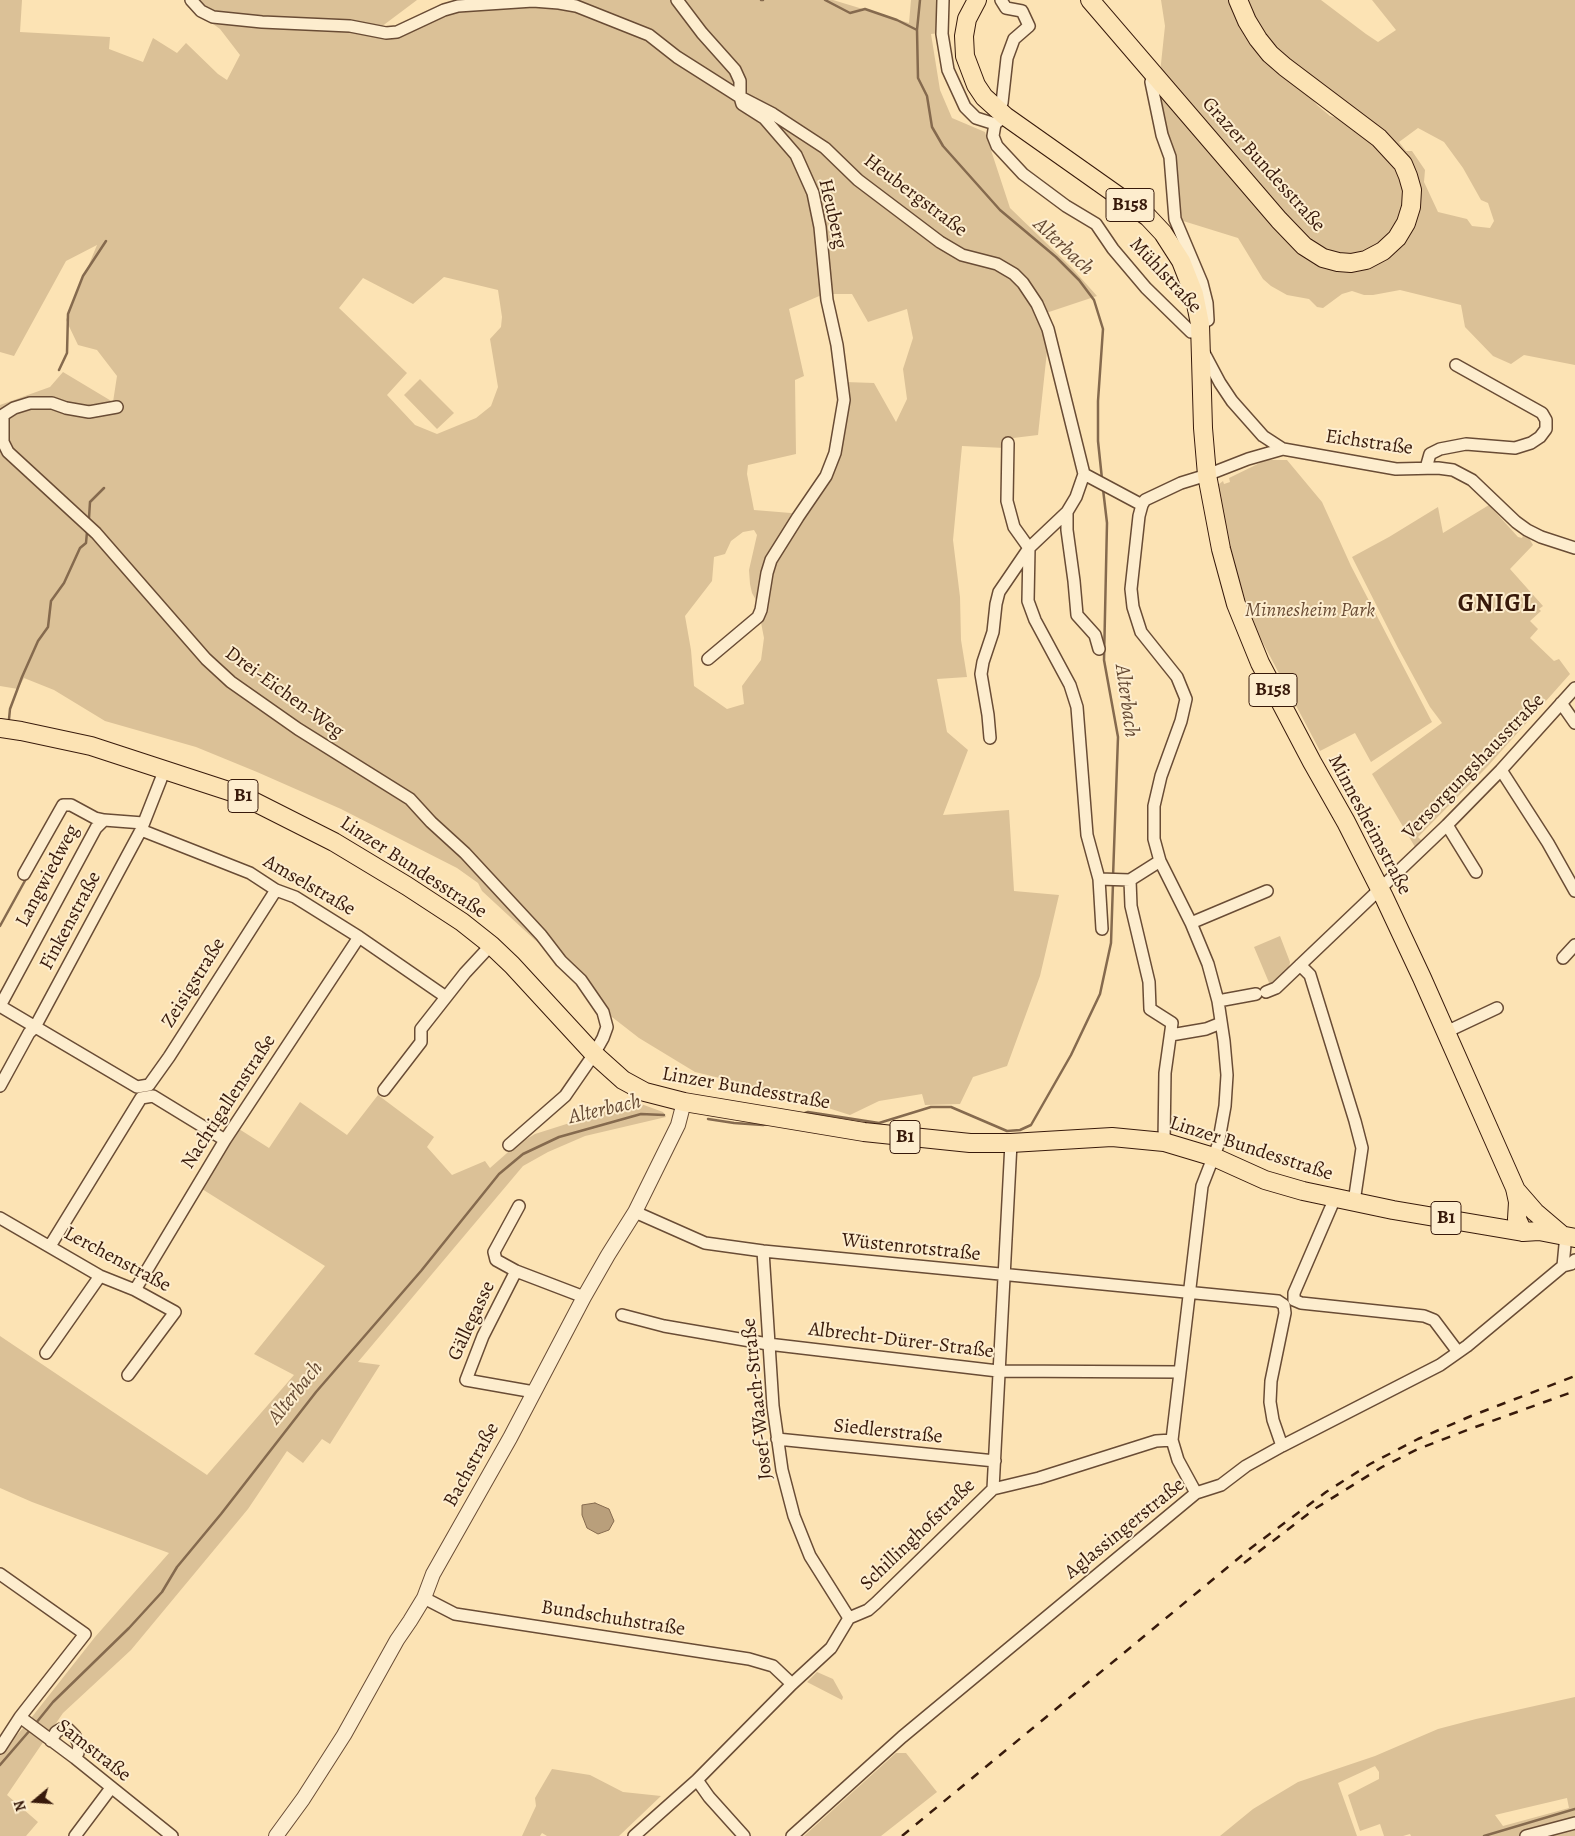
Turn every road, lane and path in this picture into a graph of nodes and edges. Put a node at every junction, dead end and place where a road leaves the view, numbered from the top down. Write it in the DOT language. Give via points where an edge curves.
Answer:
graph roads {
  1 [pos="191,0"];
  2 [pos="677,0"];
  3 [pos="942,0"];
  4 [pos="977,0"];
  5 [pos="1001,0"];
  6 [pos="1090,0"];
  7 [pos="1238,0"];
  8 [pos="1154,74"];
  9 [pos="740,97"];
  10 [pos="999,116"];
  11 [pos="1201,328"];
  12 [pos="1202,350"];
  13 [pos="1456,365"];
  14 [pos="117,407"];
  15 [pos="1008,443"];
  16 [pos="1282,449"];
  17 [pos="1426,468"];
  18 [pos="1084,474"];
  19 [pos="1207,475"];
  20 [pos="1142,505"];
  21 [pos="1067,512"];
  22 [pos="1028,548"];
  23 [pos="1575,548"];
  24 [pos="1099,649"];
  25 [pos="708,659"];
  26 [pos="1575,688"];
  27 [pos="1561,703"];
  28 [pos="1575,723"];
  29 [pos="0,728"];
  30 [pos="990,738"];
  31 [pos="165,769"];
  32 [pos="1501,770"];
  33 [pos="104,820"];
  34 [pos="1447,824"];
  35 [pos="142,827"];
  36 [pos="1160,861"];
  37 [pos="1476,872"];
  38 [pos="24,874"];
  39 [pos="1114,880"];
  40 [pos="1380,889"];
  41 [pos="276,890"];
  42 [pos="1267,891"];
  43 [pos="1575,891"];
  44 [pos="1191,922"];
  45 [pos="1102,929"];
  46 [pos="358,937"];
  47 [pos="491,945"];
  48 [pos="1575,945"];
  49 [pos="1563,958"];
  50 [pos="1300,965"];
  51 [pos="446,997"];
  52 [pos="1218,1001"];
  53 [pos="0,1006"];
  54 [pos="1497,1008"];
  55 [pos="1221,1023"];
  56 [pos="35,1027"];
  57 [pos="1446,1032"];
  58 [pos="1171,1035"];
  59 [pos="594,1054"];
  60 [pos="0,1086"];
  61 [pos="384,1090"];
  62 [pos="684,1102"];
  63 [pos="225,1140"];
  64 [pos="1164,1142"];
  65 [pos="1011,1143"];
  66 [pos="509,1145"];
  67 [pos="1214,1156"];
  68 [pos="1515,1188"];
  69 [pos="1335,1198"];
  70 [pos="1354,1202"];
  71 [pos="519,1206"];
  72 [pos="635,1212"];
  73 [pos="1535,1212"];
  74 [pos="0,1218"];
  75 [pos="1488,1225"];
  76 [pos="1523,1232"];
  77 [pos="1569,1242"];
  78 [pos="50,1246"];
  79 [pos="763,1251"];
  80 [pos="1575,1260"];
  81 [pos="1562,1266"];
  82 [pos="516,1271"];
  83 [pos="100,1276"];
  84 [pos="1003,1276"];
  85 [pos="135,1290"];
  86 [pos="1190,1294"];
  87 [pos="584,1297"];
  88 [pos="622,1315"];
  89 [pos="768,1344"];
  90 [pos="1458,1352"];
  91 [pos="46,1353"];
  92 [pos="998,1371"];
  93 [pos="1179,1372"];
  94 [pos="128,1375"];
  95 [pos="534,1392"];
  96 [pos="777,1440"];
  97 [pos="1172,1440"];
  98 [pos="1282,1446"];
  99 [pos="995,1461"];
  100 [pos="993,1489"];
  101 [pos="1196,1494"];
  102 [pos="0,1574"];
  103 [pos="424,1598"];
  104 [pos="849,1618"];
  105 [pos="792,1684"];
  106 [pos="23,1720"];
  107 [pos="51,1741"];
  108 [pos="0,1748"];
  109 [pos="75,1758"];
  110 [pos="696,1780"];
  111 [pos="111,1788"];
  112 [pos="1575,1823"];
  113 [pos="75,1836"];
  114 [pos="172,1836"];
  115 [pos="276,1836"];
  116 [pos="634,1836"];
  117 [pos="744,1836"];
  118 [pos="792,1836"];
  119 [pos="1526,1836"];
  1 -- 9 [label="street, Heuberg" via="201,11 213,17 350,26 386,33 397,32 458,6 533,1 576,6 649,35 677,58"];
  2 -- 9 [label="street" via="735,70 740,81"];
  3 -- 10 [label="street" via="942,34 948,70 965,107 976,118"];
  4 -- 10 [label="main road, B158" via="967,19 965,56 976,85"];
  5 -- 10 [label="street, Mühlstraße" via="1006,8 1022,11 1029,26 1014,39 1007,58"];
  6 -- 8 [label="main road, Grazer Bundesstraße"];
  7 -- 8 [label="main road, Grazer Bundesstraße" via="1258,40 1284,68 1379,138 1403,164 1412,190 1411,207 1406,224 1384,251 1352,263 1323,258 1304,246"];
  8 -- 11 [label="street" via="1151,82 1170,157 1175,219 1207,303 1208,320"];
  9 -- 18 [label="street, Heubergstraße" via="825,148 858,180 940,242 962,255 997,264 1014,274 1037,304 1048,329"];
  9 -- 25 [label="street, Heuberg" via="742,104 764,118 796,155 812,193 820,226 827,300 844,400 835,452 826,476 771,560 758,617"];
  10 -- 11 [label="main road, B158" via="1148,217 1181,261"];
  10 -- 11 [label="street, Mühlstraße" via="993,136 997,146 1023,174 1096,224 1146,288 1191,332"];
  11 -- 12 [label="main road, B158"];
  12 -- 16 [label="street, Eichstraße" via="1232,402 1263,436"];
  12 -- 19 [label="main road, B158"];
  13 -- 17 [label="street" via="1542,413 1546,429 1531,443 1515,448 1466,444 1440,449 1430,454"];
  14 -- 59 [label="street, Drei-Eichen-Weg" via="89,412 52,402 30,403 3,415 3,442 19,463 96,533 206,659 231,682 298,729 410,799 465,853 581,980 603,1012 607,1027"];
  15 -- 22 [label="street" via="1007,501 1014,527"];
  16 -- 17 [label="street, Eichstraße" via="1396,469"];
  16 -- 19 [label="street, Eichstraße"];
  17 -- 23 [label="street, Eichstraße" via="1444,468 1460,473 1527,530"];
  18 -- 20 [label="street"];
  18 -- 21 [label="street"];
  19 -- 20 [label="street" via="1162,490"];
  19 -- 40 [label="main road, Minnesheimstraße / B158" via="1221,549 1251,644"];
  20 -- 36 [label="street" via="1131,589 1132,607 1141,632 1177,677 1186,698 1154,806 1154,839"];
  21 -- 22 [label="street"];
  21 -- 24 [label="street" via="1077,615 1095,635"];
  22 -- 30 [label="street" via="999,592 994,632 983,662 981,674"];
  22 -- 39 [label="street" via="1028,601 1070,685 1077,707 1087,835"];
  26 -- 27 [label="street, Versorgungshausstraße"];
  27 -- 28 [label="street"];
  27 -- 32 [label="street, Versorgungshausstraße"];
  29 -- 31 [label="main road, Linzer Bundesstraße / B1" via="92,746"];
  31 -- 35 [label="street, Finkenstraße"];
  31 -- 47 [label="main road, Linzer Bundesstraße / B1" via="241,795 309,828 407,886"];
  32 -- 34 [label="street, Versorgungshausstraße"];
  32 -- 43 [label="street"];
  33 -- 35 [label="street, Langwiedweg"];
  33 -- 38 [label="street, Langwiedweg" via="63,805"];
  33 -- 53 [label="street, Langwiedweg" via="74,866"];
  34 -- 37 [label="street"];
  34 -- 40 [label="street, Versorgungshausstraße"];
  35 -- 41 [label="street, Amselstraße" via="250,873"];
  35 -- 56 [label="street, Finkenstraße"];
  36 -- 39 [label="street"];
  36 -- 44 [label="street"];
  39 -- 45 [label="street"];
  39 -- 58 [label="street" via="1131,906 1149,982 1150,1009 1172,1023"];
  40 -- 50 [label="street, Versorgungshausstraße"];
  40 -- 57 [label="main road, Minnesheimstraße / B158"];
  41 -- 46 [label="street, Amselstraße" via="295,897"];
  41 -- 56 [label="street, Zeisigstraße" via="149,1085 137,1087"];
  42 -- 44 [label="street"];
  44 -- 52 [label="street" via="1208,964"];
  46 -- 51 [label="street, Amselstraße"];
  46 -- 63 [label="street, Nachtigallenstraße"];
  47 -- 51 [label="street"];
  47 -- 59 [label="main road, Linzer Bundesstraße / B1"];
  48 -- 49 [label="street"];
  50 -- 52 [label="street, Versorgungshausstraße" via="1276,988"];
  50 -- 70 [label="street" via="1310,975 1356,1121 1362,1148"];
  51 -- 61 [label="street" via="422,1029 421,1042"];
  52 -- 55 [label="street"];
  53 -- 56 [label="street"];
  54 -- 57 [label="street"];
  55 -- 58 [label="street"];
  55 -- 67 [label="street" via="1227,1075"];
  56 -- 60 [label="street, Finkenstraße"];
  57 -- 68 [label="main road, Minnesheimstraße / B158"];
  58 -- 64 [label="street" via="1165,1073"];
  59 -- 62 [label="main road, Linzer Bundesstraße / B1" via="623,1080 652,1094"];
  59 -- 66 [label="street" via="565,1096"];
  62 -- 65 [label="main road, Linzer Bundesstraße / B1" via="864,1132 970,1143"];
  62 -- 72 [label="street, Bachstraße" via="678,1125"];
  63 -- 78 [label="street" via="153,1096 141,1098"];
  63 -- 85 [label="street, Nachtigallenstraße"];
  64 -- 65 [label="main road, Linzer Bundesstraße / B1" via="1112,1137"];
  64 -- 67 [label="main road, Linzer Bundesstraße / B1"];
  65 -- 84 [label="street"];
  67 -- 69 [label="main road, Linzer Bundesstraße / B1" via="1265,1180"];
  67 -- 86 [label="street" via="1202,1186"];
  68 -- 73 [label="main road, Minnesheimstraße / B158"];
  68 -- 75 [label="main road" via="1505,1214"];
  68 -- 76 [label="main road, Minnesheimstraße / B158" via="1517,1219"];
  69 -- 70 [label="main road, Linzer Bundesstraße / B1"];
  69 -- 90 [label="street" via="1294,1293 1294,1300 1424,1316 1434,1320"];
  70 -- 75 [label="main road, Linzer Bundesstraße / B1"];
  71 -- 82 [label="street" via="494,1252 496,1260"];
  72 -- 79 [label="street, Wüstenrotstraße" via="705,1243"];
  72 -- 87 [label="street, Bachstraße"];
  73 -- 76 [label="main road" via="1531,1224"];
  73 -- 77 [label="main road, Minnesheimstraße / B158"];
  74 -- 78 [label="street, Lerchenstraße"];
  75 -- 76 [label="main road, Linzer Bundesstraße / B1"];
  76 -- 77 [label="main road, Linzer Bundesstraße / B1" via="1538,1240"];
  77 -- 81 [label="street"];
  78 -- 83 [label="street, Lerchenstraße"];
  79 -- 84 [label="street, Wüstenrotstraße"];
  79 -- 89 [label="street, Josef-Waach-Straße"];
  80 -- 81 [label="street, Aglassingerstraße"];
  81 -- 90 [label="street, Aglassingerstraße"];
  82 -- 87 [label="street"];
  82 -- 95 [label="street, Gällegasse" via="483,1336 466,1380"];
  83 -- 85 [label="street, Lerchenstraße"];
  83 -- 91 [label="street"];
  84 -- 86 [label="street, Wüstenrotstraße"];
  84 -- 92 [label="street"];
  85 -- 94 [label="street, Lerchenstraße" via="175,1312"];
  86 -- 93 [label="street"];
  86 -- 98 [label="street, Wüstenrotstraße" via="1278,1301 1284,1305 1270,1402"];
  87 -- 95 [label="street, Bachstraße"];
  88 -- 89 [label="street, Albrecht-Dürer-Straße" via="664,1326"];
  89 -- 92 [label="street, Albrecht-Dürer-Straße"];
  89 -- 96 [label="street, Josef-Waach-Straße"];
  90 -- 98 [label="street, Aglassingerstraße" via="1440,1365"];
  92 -- 93 [label="street, Albrecht-Dürer-Straße"];
  92 -- 99 [label="street"];
  93 -- 97 [label="street"];
  95 -- 103 [label="street, Bachstraße" via="433,1574"];
  96 -- 99 [label="street, Siedlerstraße"];
  96 -- 104 [label="street, Josef-Waach-Straße" via="794,1516 810,1556"];
  97 -- 100 [label="street, Schillinghofstraße" via="1156,1441"];
  97 -- 101 [label="street" via="1178,1460"];
  98 -- 101 [label="street, Aglassingerstraße" via="1246,1466 1221,1485"];
  99 -- 100 [label="street"];
  100 -- 104 [label="street, Schillinghofstraße" via="876,1603"];
  101 -- 118 [label="street, Aglassingerstraße" via="902,1736"];
  102 -- 106 [label="street" via="85,1634"];
  103 -- 105 [label="street, Bundschuhstraße" via="455,1614 749,1659 773,1666"];
  103 -- 115 [label="street, Bachstraße" via="344,1735"];
  104 -- 105 [label="street" via="831,1648"];
  105 -- 110 [label="street"];
  106 -- 107 [label="street, Samstraße"];
  106 -- 108 [label="street"];
  107 -- 109 [label="street, Samstraße"];
  107 -- 109 [label="street" via="56,1732 68,1729 79,1745"];
  109 -- 111 [label="street, Samstraße"];
  110 -- 116 [label="street"];
  110 -- 117 [label="street"];
  111 -- 113 [label="street"];
  111 -- 114 [label="street, Samstraße"];
  112 -- 119 [label="street"];
}
